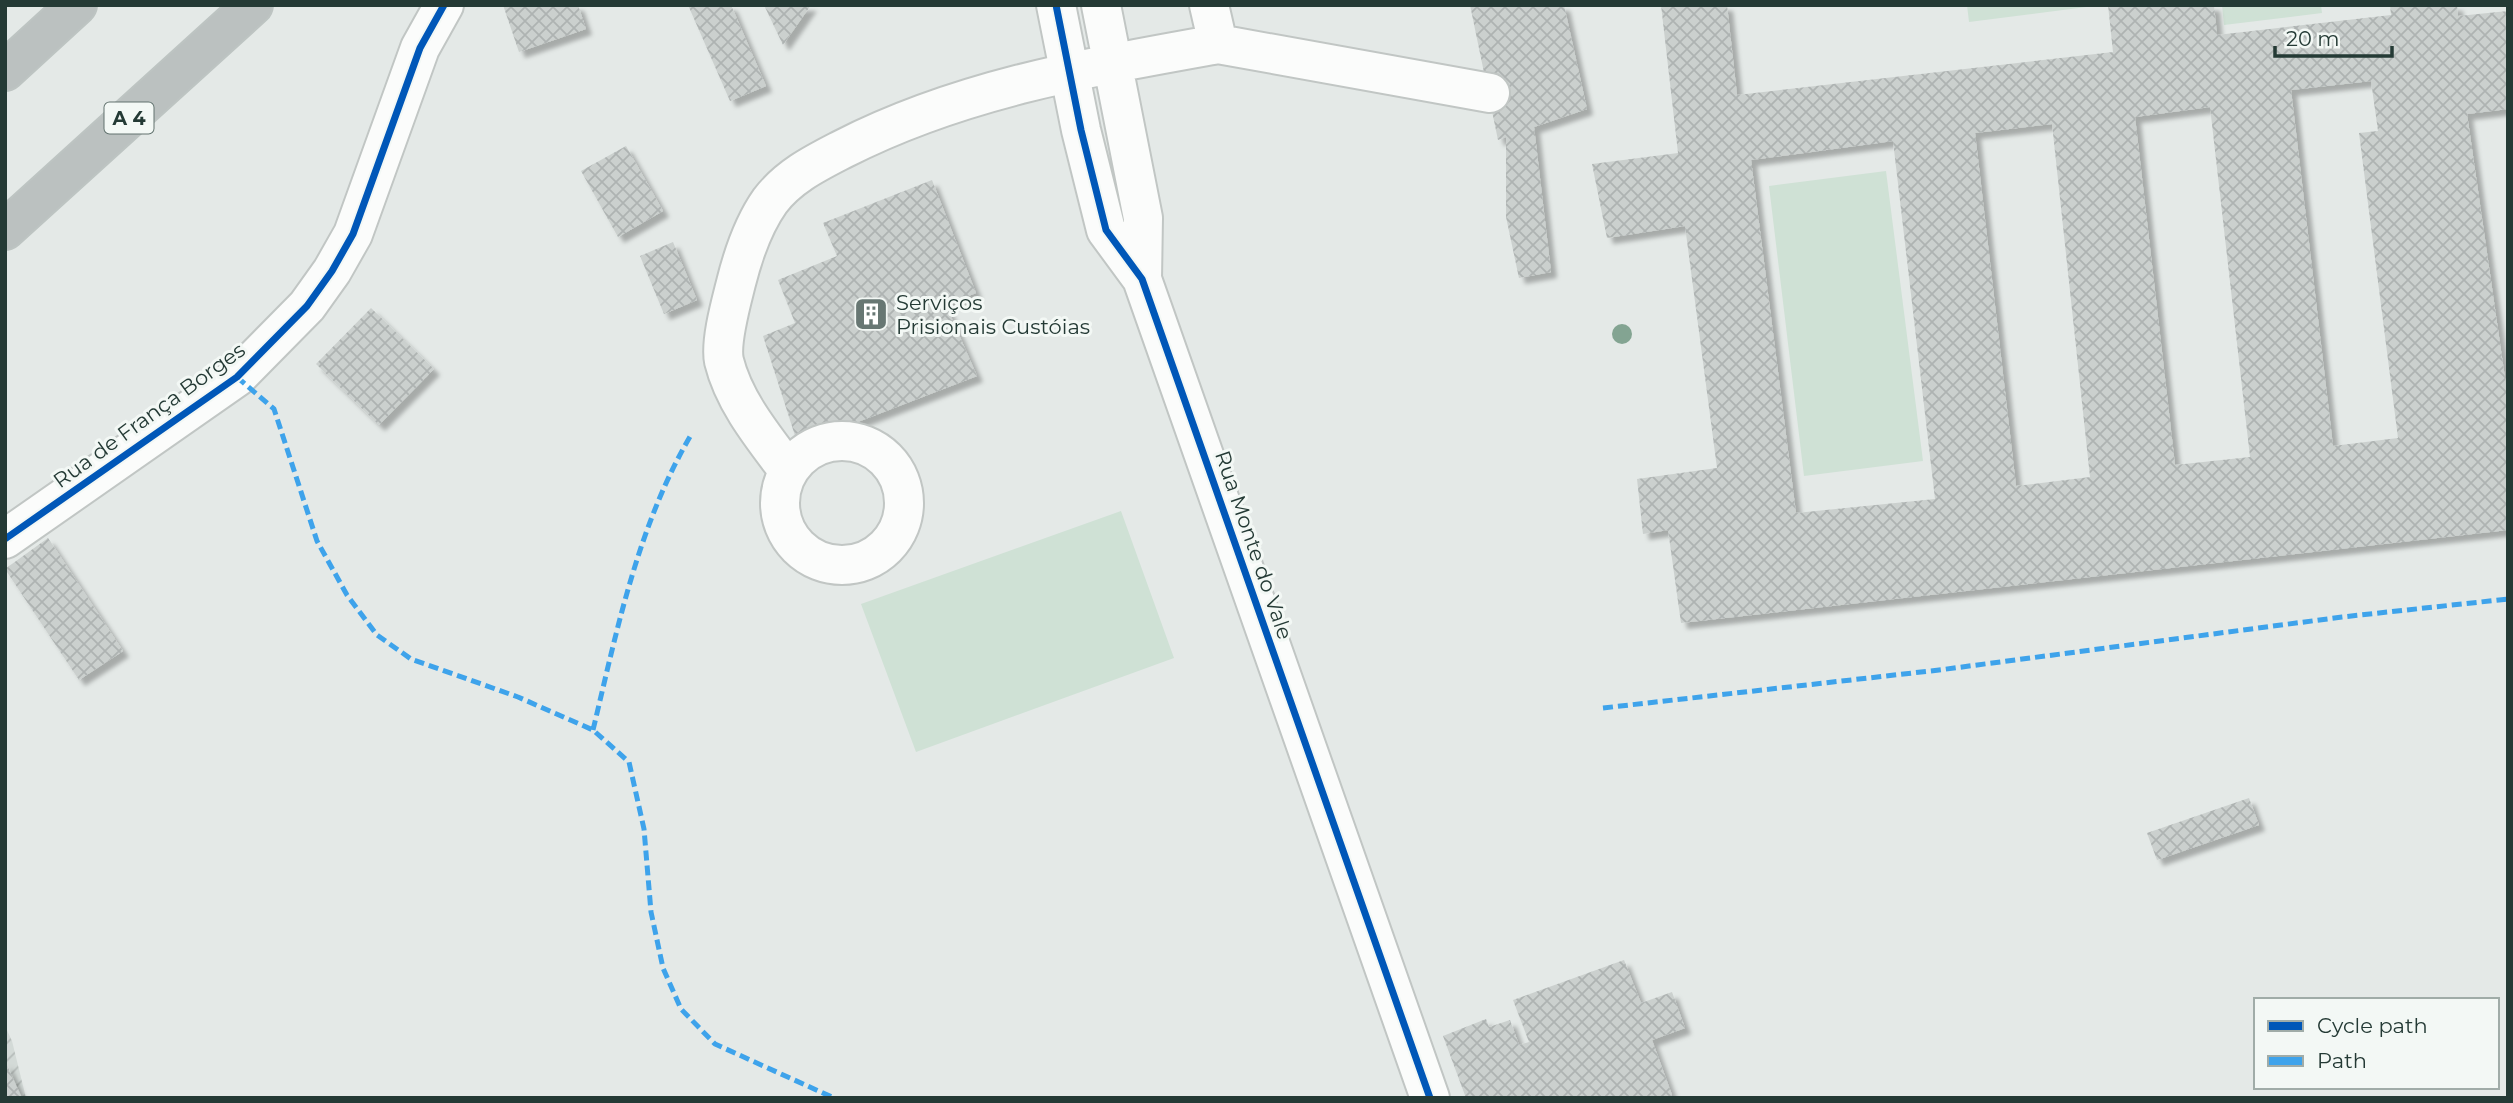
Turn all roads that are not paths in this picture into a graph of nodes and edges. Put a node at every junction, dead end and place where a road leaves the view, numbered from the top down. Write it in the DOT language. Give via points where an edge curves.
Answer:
graph roads {
  1 [pos="78,5"];
  2 [pos="253,5"];
  3 [pos="444,5"];
  4 [pos="1056,5"];
  5 [pos="1101,5"];
  6 [pos="1209,5"];
  7 [pos="1218,44"];
  8 [pos="1110,63"];
  9 [pos="5,71"];
  10 [pos="1069,71"];
  11 [pos="1490,93"];
  12 [pos="5,230"];
  13 [pos="1142,279"];
  14 [pos="788,470"];
  15 [pos="5,539"];
  16 [pos="1430,1098"];
  1 -- 9 [label="highway"];
  2 -- 12 [label="highway, A 4"];
  3 -- 15 [label="street, Rua de França Borges" via="420,48 353,234 307,306 237,377"];
  4 -- 10 [label="street, Rua Monte do Vale"];
  5 -- 8 [label="street, Rua Monte do Vale"];
  6 -- 7 [label="street"];
  7 -- 8 [label="street"];
  7 -- 11 [label="street"];
  8 -- 10 [label="street"];
  8 -- 13 [label="street, Rua Monte do Vale" via="1143,218"];
  10 -- 13 [label="street, Rua Monte do Vale" via="1106,230"];
  10 -- 14 [label="street" via="972,97 877,132 802,170 771,201 744,251 723,359 737,394"];
  13 -- 16 [label="street, Rua Monte do Vale"];
}
